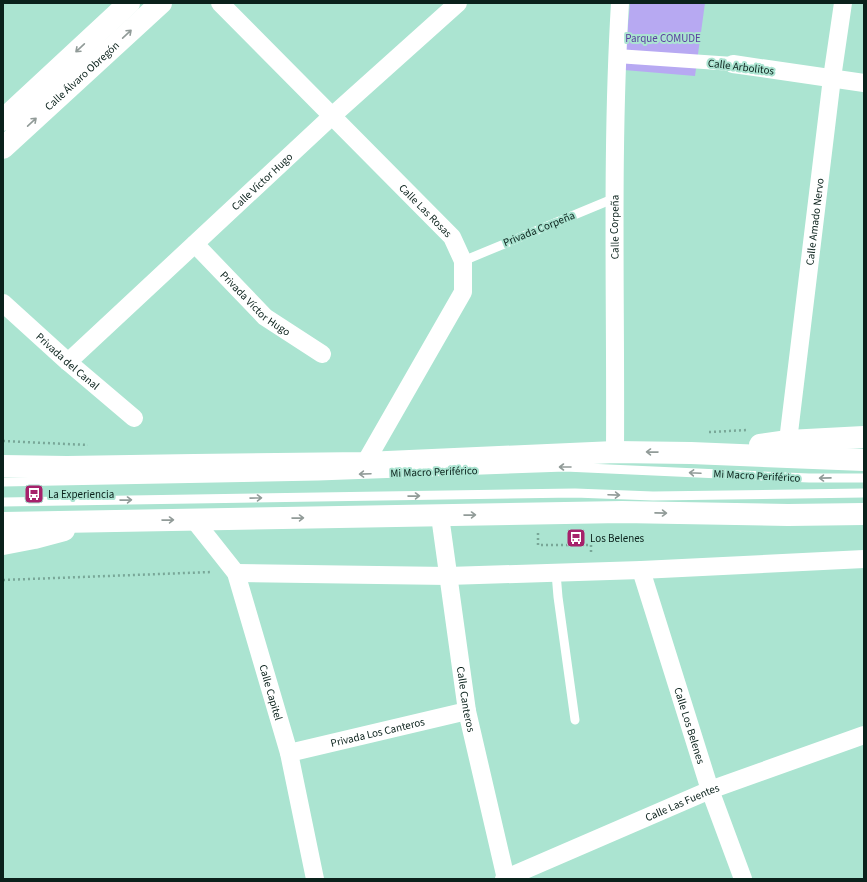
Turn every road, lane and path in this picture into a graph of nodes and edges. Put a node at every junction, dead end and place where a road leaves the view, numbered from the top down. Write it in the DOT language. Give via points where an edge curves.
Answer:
graph roads {
  1 [pos="130,3"];
  2 [pos="161,3"];
  3 [pos="220,3"];
  4 [pos="458,3"];
  5 [pos="620,3"];
  6 [pos="843,3"];
  7 [pos="617,56"];
  8 [pos="733,64"];
  9 [pos="832,78"];
  10 [pos="864,83"];
  11 [pos="332,116"];
  12 [pos="3,120"];
  13 [pos="3,148"];
  14 [pos="615,198"];
  15 [pos="195,244"];
  16 [pos="463,261"];
  17 [pos="3,303"];
  18 [pos="322,354"];
  19 [pos="68,362"];
  20 [pos="134,418"];
  21 [pos="864,436"];
  22 [pos="788,441"];
  23 [pos="615,452"];
  24 [pos="691,453"];
  25 [pos="3,457"];
  26 [pos="864,460"];
  27 [pos="366,463"];
  28 [pos="3,466"];
  29 [pos="67,467"];
  30 [pos="864,478"];
  31 [pos="3,482"];
  32 [pos="864,492"];
  33 [pos="3,502"];
  34 [pos="864,514"];
  35 [pos="788,515"];
  36 [pos="440,516"];
  37 [pos="194,520"];
  38 [pos="89,521"];
  39 [pos="3,523"];
  40 [pos="864,524"];
  41 [pos="3,544"];
  42 [pos="538,545"];
  43 [pos="584,553"];
  44 [pos="864,559"];
  45 [pos="640,570"];
  46 [pos="236,573"];
  47 [pos="556,573"];
  48 [pos="448,576"];
  49 [pos="467,711"];
  50 [pos="575,720"];
  51 [pos="864,735"];
  52 [pos="289,753"];
  53 [pos="710,790"];
  54 [pos="314,879"];
  55 [pos="505,879"];
  56 [pos="744,879"];
  1 -- 12 [label="main road, Calle Álvaro Obregón, one-way"];
  13 -- 2 [label="main road, Calle Álvaro Obregón, one-way"];
  3 -- 11 [label="street, Calle Las Rosas"];
  4 -- 11 [label="street, Calle Víctor Hugo"];
  5 -- 7 [label="street, Calle Corpeña"];
  6 -- 9 [label="street, Calle Amado Nervo"];
  7 -- 8 [label="street, Calle Arbolitos"];
  7 -- 14 [label="street, Calle Corpeña"];
  8 -- 9 [label="street, Calle Arbolitos"];
  9 -- 10 [label="street, Calle Arbolitos"];
  9 -- 22 [label="street, Calle Amado Nervo"];
  11 -- 15 [label="street, Calle Víctor Hugo"];
  11 -- 16 [label="street, Calle Las Rosas" via="452,237"];
  14 -- 16 [label="lane, Privada Corpeña"];
  14 -- 23 [label="street, Calle Corpeña"];
  15 -- 18 [label="street, Privada Víctor Hugo" via="265,317"];
  15 -- 19 [label="street, Calle Víctor Hugo"];
  16 -- 27 [label="street, Calle Las Rosas" via="462,292"];
  17 -- 19 [label="street, Privada del Canal"];
  19 -- 20 [label="street, Privada del Canal"];
  21 -- 22 [label="main road"];
  22 -- 24 [label="main road"];
  24 -- 23 [label="main road, one-way"];
  23 -- 27 [label="main road"];
  24 -- 26 [label="main road"];
  25 -- 29 [label="main road"];
  27 -- 29 [label="main road"];
  28 -- 29 [label="main road"];
  30 -- 31 [label="lane, Mi Macro Periférico, one-way" via="809,478 565,467 318,476"];
  33 -- 32 [label="lane, Mi Macro Periférico, one-way" via="575,493 653,496"];
  34 -- 35 [label="main road"];
  36 -- 35 [label="main road, one-way" via="622,512"];
  35 -- 40 [label="main road"];
  37 -- 36 [label="main road, one-way"];
  36 -- 48 [label="street, Calle Canteros"];
  38 -- 37 [label="main road, one-way"];
  37 -- 46 [label="street, Calle Capitel"];
  38 -- 39 [label="main road"];
  38 -- 41 [label="main road" via="34,538"];
  42 -- 43 [label="path" via="591,545 591,553"];
  44 -- 45 [label="street"];
  45 -- 47 [label="street"];
  45 -- 53 [label="street, Calle Los Belenes"];
  46 -- 48 [label="street"];
  46 -- 52 [label="street, Calle Capitel"];
  47 -- 48 [label="street"];
  47 -- 50 [label="lane"];
  48 -- 49 [label="street, Calle Canteros"];
  49 -- 52 [label="street, Privada Los Canteros"];
  49 -- 55 [label="street, Calle Canteros"];
  51 -- 53 [label="street, Calle Las Fuentes"];
  52 -- 54 [label="street, Calle Capitel"];
  53 -- 55 [label="street, Calle Las Fuentes"];
  53 -- 56 [label="street, Calle Los Belenes"];
}
